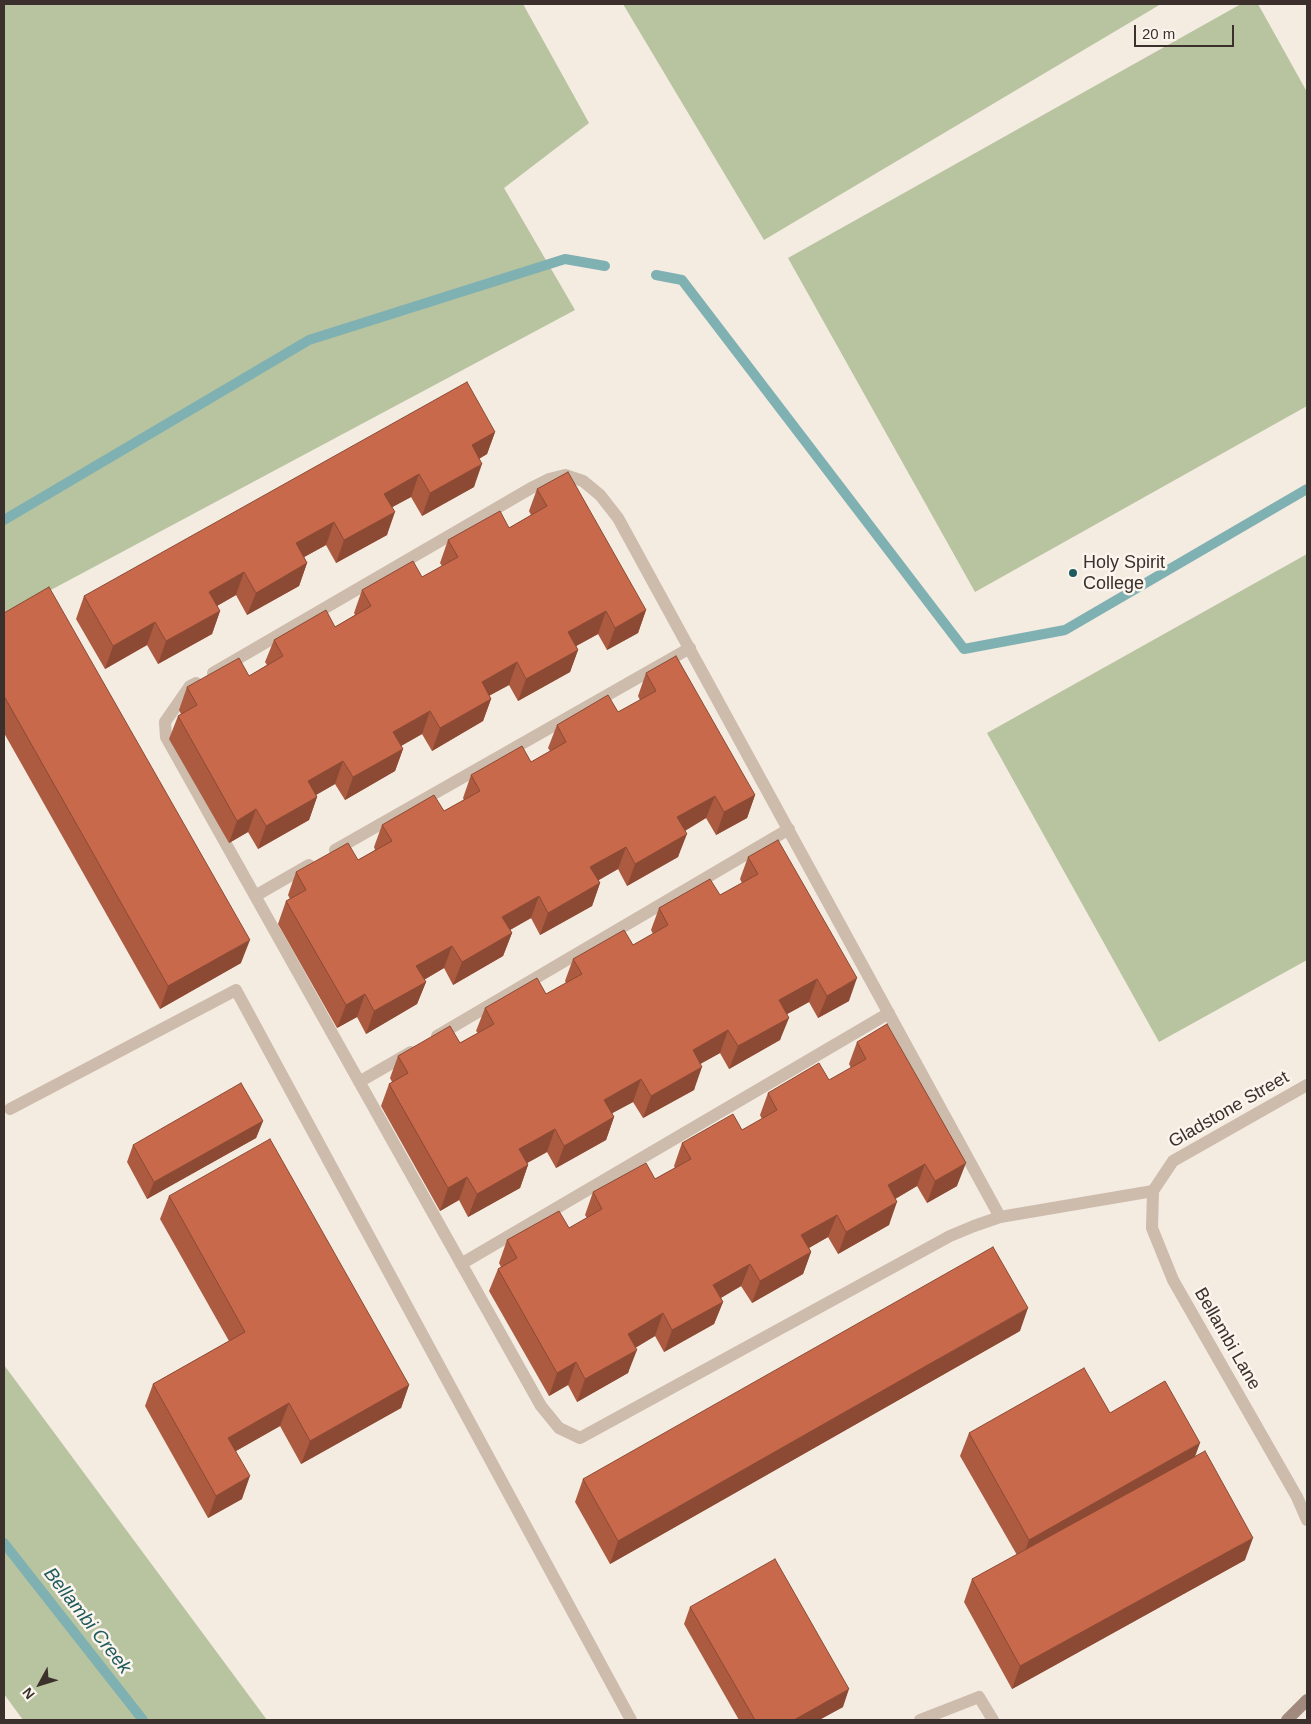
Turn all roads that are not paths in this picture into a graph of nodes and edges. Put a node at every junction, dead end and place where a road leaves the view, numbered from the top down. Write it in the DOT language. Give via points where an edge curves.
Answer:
graph roads {
  1 [pos="690,648"];
  2 [pos="788,830"];
  3 [pos="255,896"];
  4 [pos="889,1013"];
  5 [pos="359,1082"];
  6 [pos="1307,1085"];
  7 [pos="10,1108"];
  8 [pos="1153,1191"];
  9 [pos="1000,1217"];
  10 [pos="461,1264"];
  11 [pos="1297,1497"];
  12 [pos="1307,1508"];
  13 [pos="1307,1520"];
  14 [pos="1307,1700"];
  15 [pos="631,1720"];
  16 [pos="920,1720"];
  17 [pos="993,1720"];
  18 [pos="1287,1720"];
  1 -- 2 [label="street"];
  1 -- 3 [label="street"];
  1 -- 3 [label="street" via="618,518 600,495 565,475 533,486 190,686 174,707 165,722 166,737"];
  2 -- 4 [label="street"];
  2 -- 5 [label="street"];
  3 -- 5 [label="street"];
  4 -- 9 [label="street"];
  4 -- 10 [label="street"];
  5 -- 10 [label="street"];
  6 -- 8 [label="street, Gladstone Street" via="1173,1161"];
  7 -- 15 [label="street" via="236,990"];
  8 -- 9 [label="street"];
  8 -- 11 [label="street, Bellambi Lane" via="1152,1228 1173,1280"];
  9 -- 10 [label="street" via="950,1236 580,1438 559,1428 541,1406"];
  11 -- 12 [label="street, Bellambi Lane"];
  11 -- 13 [label="street, Bellambi Lane"];
  14 -- 18 [label="main road"];
  16 -- 17 [label="street" via="979,1697"];
}
